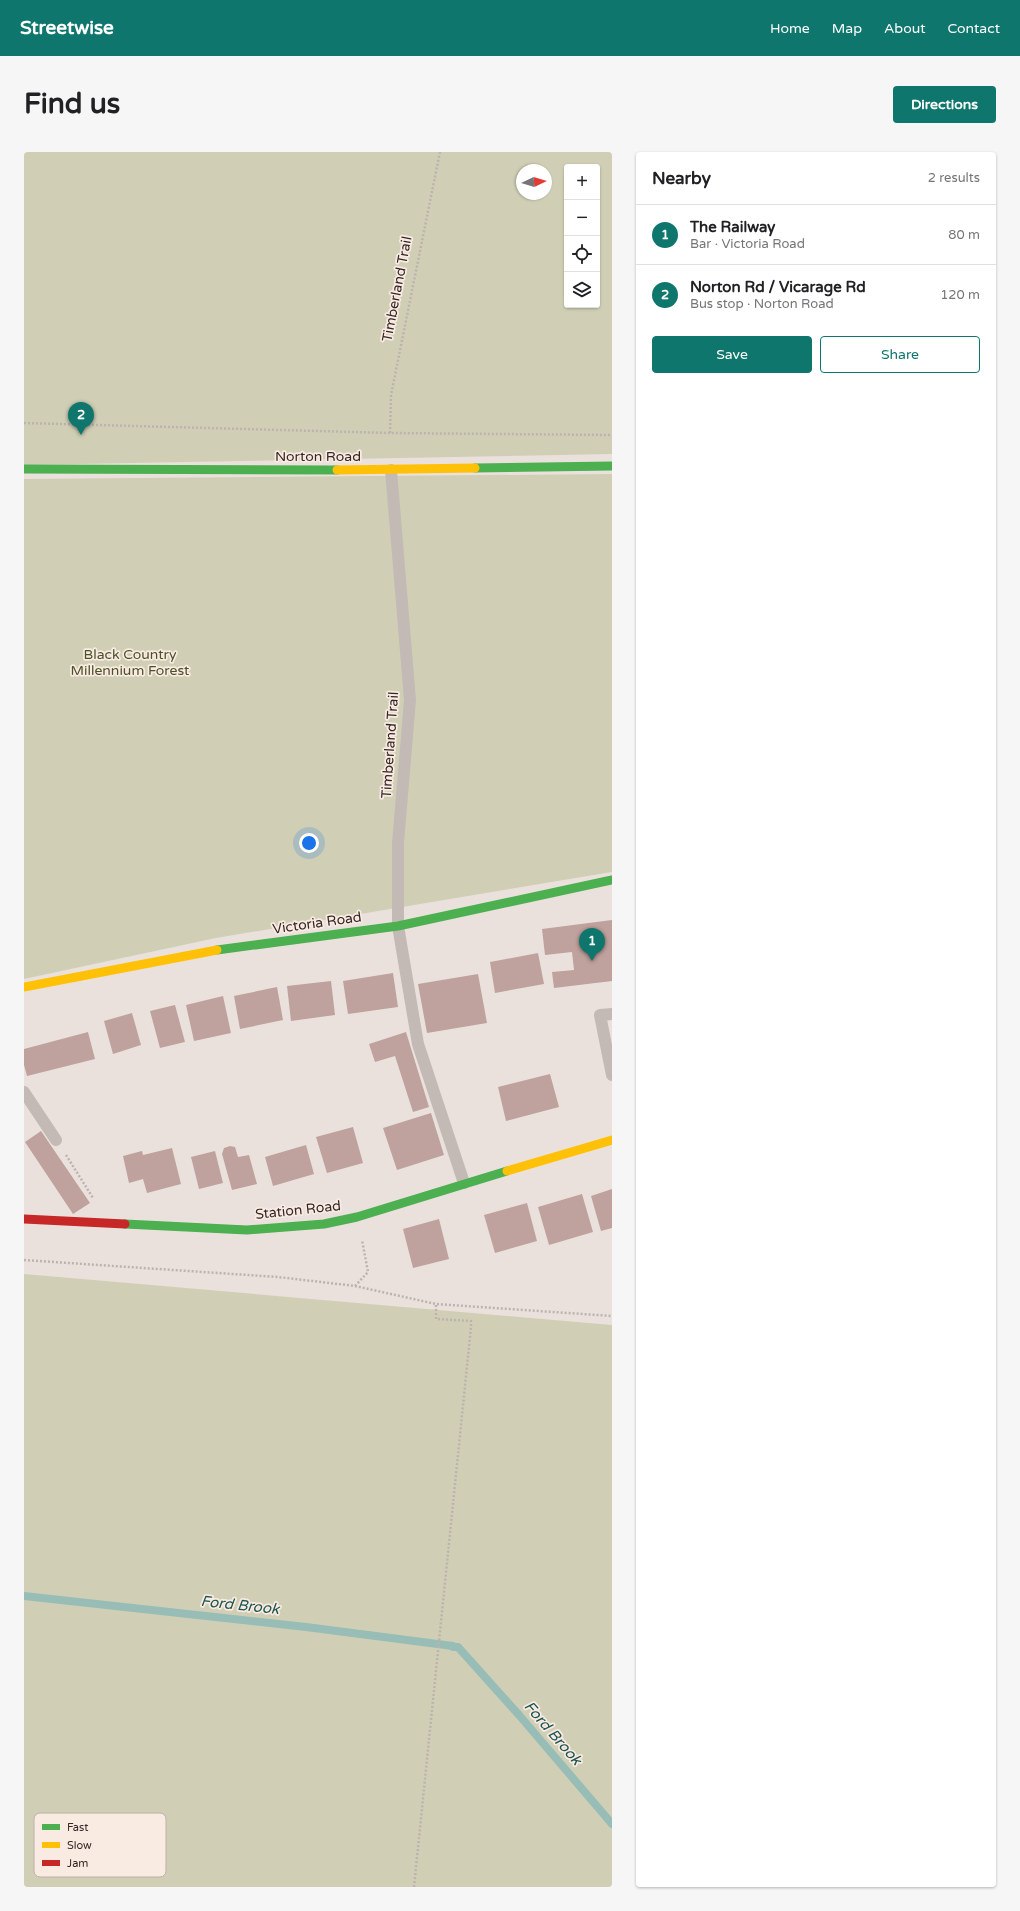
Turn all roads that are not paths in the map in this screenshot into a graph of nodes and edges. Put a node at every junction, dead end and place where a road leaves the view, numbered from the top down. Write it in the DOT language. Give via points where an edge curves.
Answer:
graph roads {
  1 [pos="612,466"];
  2 [pos="24,469"];
  3 [pos="391,470"];
  4 [pos="612,880"];
  5 [pos="398,926"];
  6 [pos="24,987"];
  7 [pos="612,1014"];
  8 [pos="612,1075"];
  9 [pos="24,1092"];
  10 [pos="56,1140"];
  11 [pos="612,1140"];
  12 [pos="464,1183"];
  13 [pos="24,1219"];
  1 -- 3 [label="street, Norton Road"];
  2 -- 3 [label="street, Norton Road"];
  3 -- 5 [label="lane, Timberland Trail" via="410,700 398,843"];
  4 -- 5 [label="street, Victoria Road"];
  5 -- 6 [label="street, Victoria Road" via="205,952"];
  5 -- 12 [label="lane, Timberland Trail" via="418,1044"];
  7 -- 8 [label="lane" via="600,1015"];
  9 -- 10 [label="lane"];
  11 -- 12 [label="street, Station Road"];
  12 -- 13 [label="street, Station Road" via="357,1217 324,1224 247,1230"];
}
